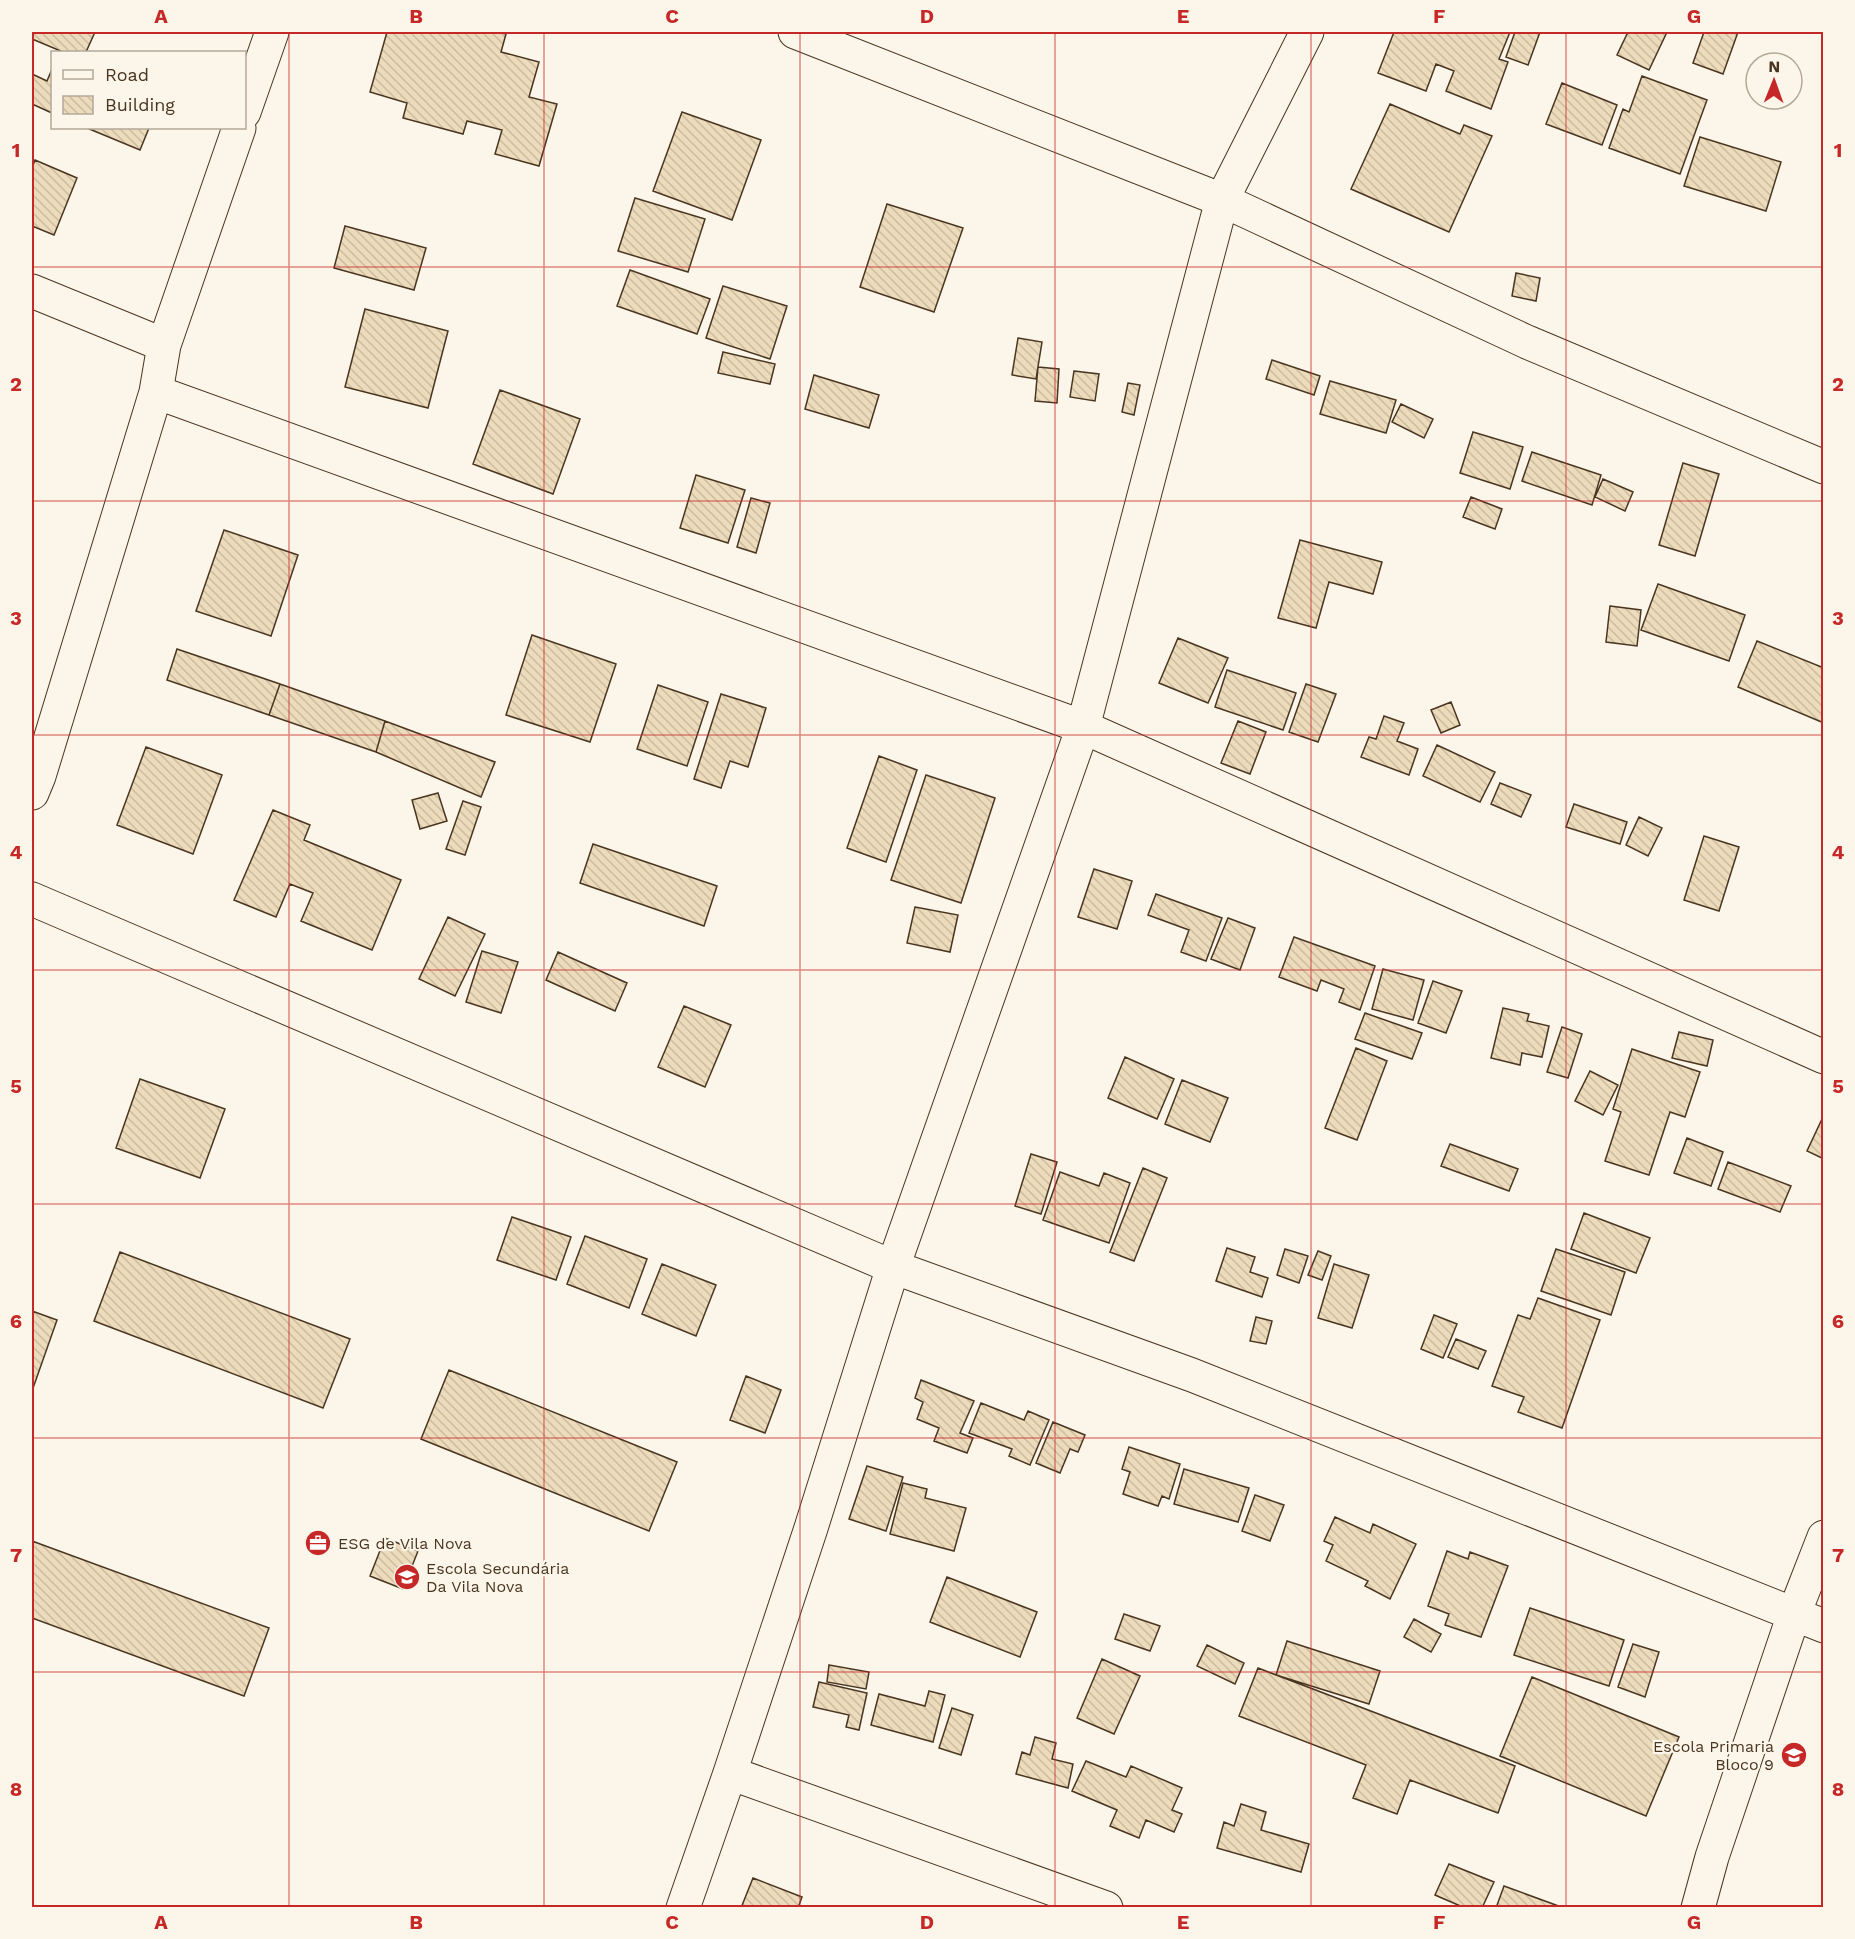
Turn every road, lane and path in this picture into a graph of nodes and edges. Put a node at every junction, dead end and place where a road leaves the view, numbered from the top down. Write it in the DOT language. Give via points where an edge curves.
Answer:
graph roads {
  1 [pos="272,32"];
  2 [pos="795,32"];
  3 [pos="1307,32"];
  4 [pos="246,106"];
  5 [pos="239,129"];
  6 [pos="1222,200"];
  7 [pos="32,291"];
  8 [pos="164,345"];
  9 [pos="156,392"];
  10 [pos="1824,467"];
  11 [pos="1083,727"];
  12 [pos="34,780"];
  13 [pos="32,899"];
  14 [pos="1824,1057"];
  15 [pos="893,1267"];
  16 [pos="1824,1537"];
  17 [pos="1794,1614"];
  18 [pos="1824,1626"];
  19 [pos="730,1773"];
  20 [pos="683,1908"];
  21 [pos="1106,1908"];
  22 [pos="1698,1908"];
  1 -- 4 [label="street"];
  2 -- 6 [label="street"];
  3 -- 6 [label="street"];
  5 -- 8 [label="street"];
  6 -- 10 [label="street" via="1527,342"];
  6 -- 11 [label="street"];
  7 -- 8 [label="street"];
  8 -- 9 [label="street"];
  9 -- 11 [label="street"];
  9 -- 12 [label="street"];
  11 -- 14 [label="street"];
  11 -- 15 [label="street"];
  13 -- 15 [label="street"];
  15 -- 17 [label="street" via="1192,1375"];
  15 -- 19 [label="street"];
  16 -- 17 [label="street"];
  17 -- 18 [label="street"];
  17 -- 22 [label="street"];
  19 -- 20 [label="street"];
  19 -- 21 [label="street"];
}
